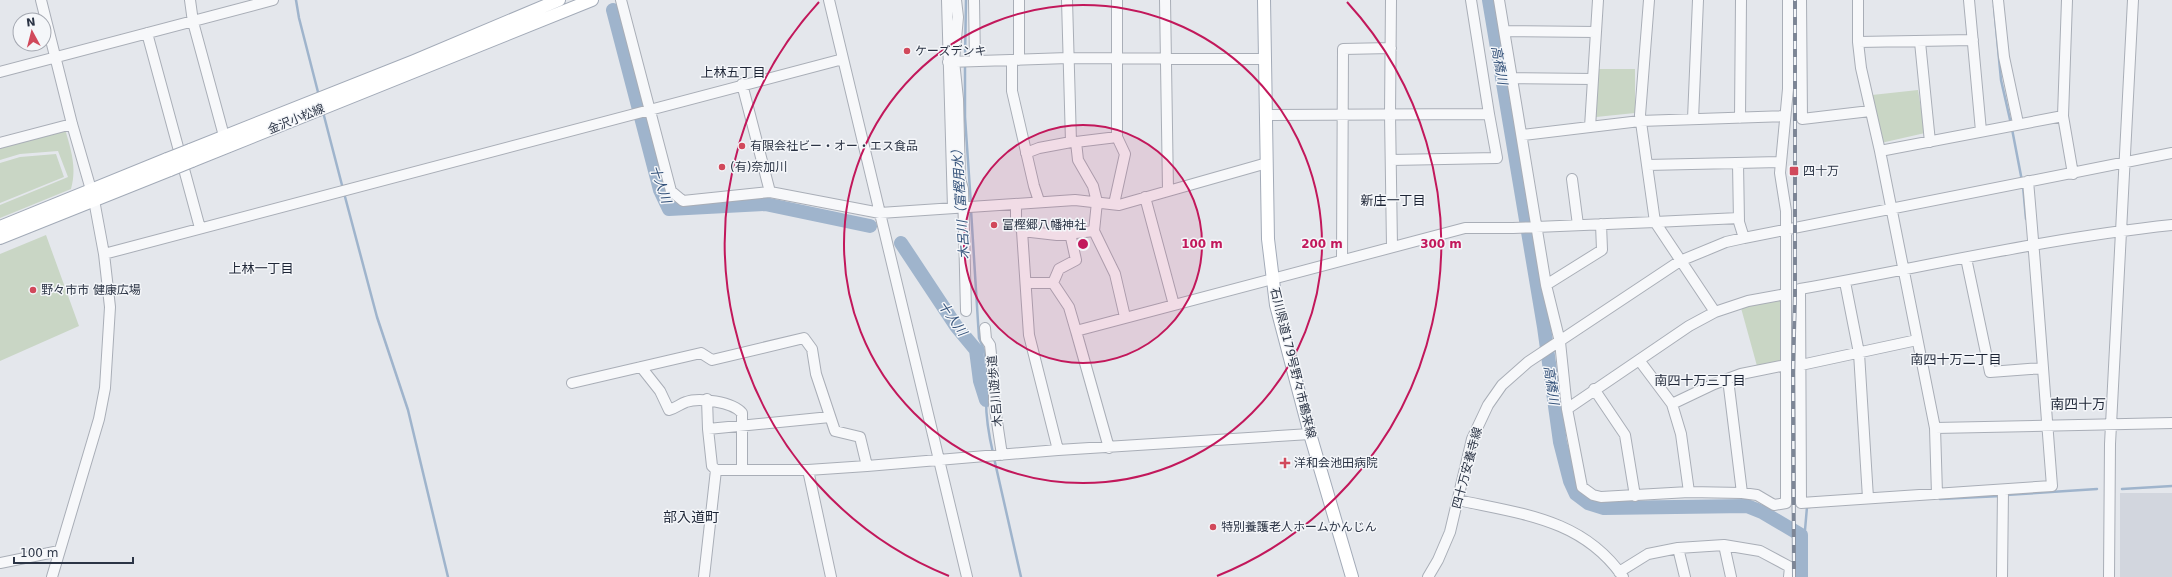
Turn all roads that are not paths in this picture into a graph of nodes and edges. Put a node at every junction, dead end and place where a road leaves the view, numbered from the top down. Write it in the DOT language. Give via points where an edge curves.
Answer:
graph roads {
  1 [pos="41,0"];
  2 [pos="190,0"];
  3 [pos="274,0"];
  4 [pos="560,0"];
  5 [pos="592,0"];
  6 [pos="621,0"];
  7 [pos="829,0"];
  8 [pos="947,0"];
  9 [pos="956,0"];
  10 [pos="974,0"];
  11 [pos="1019,0"];
  12 [pos="1067,0"];
  13 [pos="1117,0"];
  14 [pos="1166,0"];
  15 [pos="1264,0"];
  16 [pos="1391,0"];
  17 [pos="1471,0"];
  18 [pos="1499,0"];
  19 [pos="1598,0"];
  20 [pos="1650,0"];
  21 [pos="1698,0"];
  22 [pos="1741,0"];
  23 [pos="1788,0"];
  24 [pos="1801,0"];
  25 [pos="1858,0"];
  26 [pos="1969,0"];
  27 [pos="1998,0"];
  28 [pos="2068,0"];
  29 [pos="2133,0"];
  30 [pos="193,22"];
  31 [pos="1504,31"];
  32 [pos="1596,32"];
  33 [pos="147,33"];
  34 [pos="1973,40"];
  35 [pos="1858,42"];
  36 [pos="1920,42"];
  37 [pos="1391,48"];
  38 [pos="56,57"];
  39 [pos="1068,58"];
  40 [pos="1265,58"];
  41 [pos="843,59"];
  42 [pos="1117,59"];
  43 [pos="1016,60"];
  44 [pos="1166,60"];
  45 [pos="961,61"];
  46 [pos="0,72"];
  47 [pos="1513,78"];
  48 [pos="1593,79"];
  49 [pos="742,84"];
  50 [pos="320,104"];
  51 [pos="1870,111"];
  52 [pos="643,112"];
  53 [pos="1343,114"];
  54 [pos="1390,114"];
  55 [pos="1489,114"];
  56 [pos="1267,115"];
  57 [pos="1785,116"];
  58 [pos="2063,116"];
  59 [pos="1740,118"];
  60 [pos="1693,119"];
  61 [pos="1640,121"];
  62 [pos="72,124"];
  63 [pos="2013,124"];
  64 [pos="1590,127"];
  65 [pos="1981,131"];
  66 [pos="1523,135"];
  67 [pos="224,136"];
  68 [pos="1117,137"];
  69 [pos="0,142"];
  70 [pos="1074,142"];
  71 [pos="1930,142"];
  72 [pos="1880,151"];
  73 [pos="1026,153"];
  74 [pos="2172,153"];
  75 [pos="191,156"];
  76 [pos="1391,160"];
  77 [pos="1781,162"];
  78 [pos="1267,163"];
  79 [pos="1738,163"];
  80 [pos="2124,163"];
  81 [pos="1647,165"];
  82 [pos="2073,174"];
  83 [pos="1572,179"];
  84 [pos="2024,182"];
  85 [pos="1168,190"];
  86 [pos="770,192"];
  87 [pos="93,195"];
  88 [pos="1145,197"];
  89 [pos="1039,201"];
  90 [pos="1097,202"];
  91 [pos="1114,204"];
  92 [pos="1016,205"];
  93 [pos="961,208"];
  94 [pos="1891,208"];
  95 [pos="880,213"];
  96 [pos="1739,218"];
  97 [pos="1655,222"];
  98 [pos="1601,224"];
  99 [pos="1578,225"];
  100 [pos="2172,225"];
  101 [pos="1535,226"];
  102 [pos="0,227"];
  103 [pos="200,228"];
  104 [pos="1787,229"];
  105 [pos="1022,231"];
  106 [pos="1094,231"];
  107 [pos="2120,231"];
  108 [pos="1070,233"];
  109 [pos="0,238"];
  110 [pos="1744,238"];
  111 [pos="2029,245"];
  112 [pos="1392,247"];
  113 [pos="104,254"];
  114 [pos="1966,258"];
  115 [pos="1342,260"];
  116 [pos="1680,261"];
  117 [pos="1903,269"];
  118 [pos="1272,278"];
  119 [pos="1845,282"];
  120 [pos="1027,283"];
  121 [pos="1053,283"];
  122 [pos="1546,285"];
  123 [pos="1786,294"];
  124 [pos="1174,305"];
  125 [pos="966,311"];
  126 [pos="1715,312"];
  127 [pos="1125,317"];
  128 [pos="985,328"];
  129 [pos="1076,331"];
  130 [pos="1917,340"];
  131 [pos="1556,344"];
  132 [pos="1859,353"];
  133 [pos="1639,360"];
  134 [pos="1786,365"];
  135 [pos="1801,365"];
  136 [pos="640,367"];
  137 [pos="2042,368"];
  138 [pos="1728,379"];
  139 [pos="572,383"];
  140 [pos="1594,389"];
  141 [pos="707,399"];
  142 [pos="1672,404"];
  143 [pos="1567,408"];
  144 [pos="830,417"];
  145 [pos="2172,419"];
  146 [pos="2111,423"];
  147 [pos="2172,423"];
  148 [pos="2048,426"];
  149 [pos="742,427"];
  150 [pos="1935,428"];
  151 [pos="708,429"];
  152 [pos="2172,429"];
  153 [pos="1310,434"];
  154 [pos="1109,448"];
  155 [pos="1058,450"];
  156 [pos="995,456"];
  157 [pos="939,461"];
  158 [pos="867,466"];
  159 [pos="716,470"];
  160 [pos="742,470"];
  161 [pos="808,470"];
  162 [pos="1689,492"];
  163 [pos="1742,493"];
  164 [pos="2003,493"];
  165 [pos="1937,494"];
  166 [pos="1635,496"];
  167 [pos="1868,498"];
  168 [pos="1458,500"];
  169 [pos="1724,544"];
  170 [pos="1678,548"];
  171 [pos="59,551"];
  172 [pos="0,563"];
  173 [pos="1621,574"];
  174 [pos="52,577"];
  175 [pos="704,577"];
  176 [pos="831,577"];
  177 [pos="967,577"];
  178 [pos="1352,577"];
  179 [pos="1428,577"];
  180 [pos="1684,577"];
  181 [pos="1731,577"];
  182 [pos="1789,577"];
  183 [pos="2002,577"];
  184 [pos="2109,577"];
  1 -- 38 [label="street"];
  2 -- 30 [label="street"];
  3 -- 30 [label="street"];
  4 -- 50 [label="main road, 金沢小松線"];
  5 -- 50 [label="main road, 金沢小松線"];
  6 -- 52 [label="street"];
  7 -- 41 [label="street"];
  8 -- 45 [label="street"];
  9 -- 45 [label="street"];
  10 -- 45 [label="street"];
  11 -- 43 [label="street"];
  12 -- 39 [label="street"];
  13 -- 42 [label="street"];
  14 -- 44 [label="street"];
  15 -- 40 [label="main road, 石川県道179号野々市鶴来線"];
  16 -- 37 [label="street"];
  17 -- 55 [label="street"];
  18 -- 31 [label="street"];
  19 -- 32 [label="street"];
  20 -- 61 [label="street"];
  21 -- 60 [label="street"];
  22 -- 59 [label="street"];
  23 -- 57 [label="street" via="1788,89"];
  24 -- 51 [label="street" via="1802,119"];
  25 -- 35 [label="street"];
  26 -- 34 [label="street"];
  27 -- 63 [label="street"];
  28 -- 58 [label="street"];
  29 -- 80 [label="street"];
  30 -- 33 [label="street"];
  30 -- 67 [label="street"];
  31 -- 32 [label="street"];
  31 -- 47 [label="street"];
  32 -- 48 [label="street"];
  33 -- 38 [label="street"];
  33 -- 103 [label="street"];
  34 -- 36 [label="street"];
  34 -- 65 [label="street"];
  35 -- 36 [label="street"];
  35 -- 51 [label="street"];
  36 -- 71 [label="street"];
  37 -- 53 [label="street" via="1343,49"];
  37 -- 54 [label="street"];
  38 -- 46 [label="street"];
  38 -- 62 [label="street"];
  39 -- 42 [label="street"];
  39 -- 43 [label="street"];
  39 -- 70 [label="street"];
  40 -- 44 [label="street"];
  40 -- 56 [label="main road, 石川県道179号野々市鶴来線"];
  41 -- 49 [label="street"];
  41 -- 95 [label="street"];
  42 -- 44 [label="street"];
  42 -- 68 [label="street"];
  43 -- 45 [label="street"];
  43 -- 73 [label="street" via="1012,90"];
  44 -- 85 [label="street"];
  45 -- 93 [label="street"];
  47 -- 48 [label="street"];
  47 -- 66 [label="street"];
  48 -- 64 [label="street"];
  49 -- 52 [label="street"];
  49 -- 86 [label="street"];
  50 -- 67 [label="main road, 金沢小松線"];
  50 -- 75 [label="main road, 金沢小松線"];
  51 -- 72 [label="street"];
  52 -- 86 [label="street" via="671,191 683,201"];
  52 -- 103 [label="street"];
  53 -- 54 [label="street"];
  53 -- 56 [label="street"];
  53 -- 115 [label="street"];
  54 -- 55 [label="street"];
  54 -- 76 [label="street"];
  55 -- 76 [label="street" via="1497,158"];
  56 -- 78 [label="main road, 石川県道179号野々市鶴来線"];
  57 -- 59 [label="street"];
  57 -- 77 [label="street"];
  58 -- 63 [label="street"];
  58 -- 82 [label="street"];
  59 -- 60 [label="street"];
  60 -- 61 [label="street"];
  61 -- 64 [label="street"];
  61 -- 81 [label="street"];
  62 -- 69 [label="street"];
  62 -- 87 [label="street"];
  63 -- 65 [label="street"];
  64 -- 66 [label="street"];
  65 -- 71 [label="street"];
  66 -- 101 [label="street"];
  67 -- 75 [label="main road, 金沢小松線"];
  68 -- 70 [label="street"];
  68 -- 91 [label="street" via="1125,154"];
  70 -- 73 [label="street"];
  70 -- 90 [label="street" via="1078,160 1093,186"];
  71 -- 72 [label="street"];
  72 -- 94 [label="street"];
  73 -- 89 [label="street"];
  74 -- 80 [label="street, 四十万安養寺線"];
  75 -- 87 [label="main road, 金沢小松線, bridge"];
  76 -- 112 [label="street"];
  77 -- 79 [label="street"];
  77 -- 104 [label="street"];
  78 -- 85 [label="street"];
  78 -- 118 [label="main road, 石川県道179号野々市鶴来線" via="1268,239"];
  79 -- 81 [label="street"];
  79 -- 96 [label="street"];
  80 -- 82 [label="street, 四十万安養寺線"];
  80 -- 107 [label="street"];
  81 -- 97 [label="street"];
  82 -- 84 [label="street, 四十万安養寺線"];
  83 -- 99 [label="street"];
  84 -- 94 [label="street, 四十万安養寺線"];
  84 -- 111 [label="street"];
  85 -- 88 [label="street"];
  86 -- 95 [label="street"];
  87 -- 102 [label="main road, 金沢小松線"];
  87 -- 109 [label="main road, 金沢小松線"];
  87 -- 113 [label="street"];
  88 -- 91 [label="street"];
  88 -- 124 [label="street"];
  89 -- 90 [label="street"];
  89 -- 92 [label="street"];
  90 -- 91 [label="street"];
  90 -- 106 [label="street"];
  92 -- 93 [label="street"];
  92 -- 105 [label="street" via="1016,220"];
  93 -- 95 [label="street"];
  93 -- 125 [label="street"];
  94 -- 104 [label="street, 四十万安養寺線"];
  94 -- 117 [label="street"];
  95 -- 157 [label="street"];
  96 -- 97 [label="street"];
  96 -- 110 [label="street"];
  97 -- 98 [label="street"];
  97 -- 116 [label="street"];
  98 -- 99 [label="street"];
  98 -- 122 [label="street" via="1602,250"];
  99 -- 101 [label="street"];
  100 -- 107 [label="street"];
  101 -- 112 [label="street" via="1465,228"];
  101 -- 122 [label="street"];
  103 -- 113 [label="street"];
  104 -- 110 [label="street, 四十万安養寺線"];
  104 -- 123 [label="street"];
  105 -- 108 [label="street" via="1057,235"];
  105 -- 120 [label="street"];
  106 -- 108 [label="street"];
  106 -- 127 [label="street" via="1115,274"];
  107 -- 111 [label="street"];
  107 -- 146 [label="street"];
  108 -- 121 [label="street" via="1076,260 1059,269"];
  110 -- 116 [label="street, 四十万安養寺線" via="1726,242"];
  111 -- 114 [label="street"];
  111 -- 137 [label="street"];
  112 -- 115 [label="street"];
  113 -- 171 [label="street" via="110,307 105,388 89,455"];
  114 -- 117 [label="street"];
  114 -- 137 [label="street" via="1990,372"];
  115 -- 118 [label="street"];
  116 -- 126 [label="street"];
  116 -- 131 [label="street, 四十万安養寺線"];
  117 -- 119 [label="street"];
  117 -- 130 [label="street"];
  118 -- 124 [label="street"];
  118 -- 153 [label="main road, 石川県道179号野々市鶴来線" via="1276,305"];
  119 -- 132 [label="street"];
  119 -- 135 [label="street" via="1800,289"];
  120 -- 121 [label="street"];
  120 -- 155 [label="street" via="1029,335"];
  121 -- 129 [label="street" via="1068,307"];
  122 -- 131 [label="street"];
  123 -- 126 [label="street" via="1748,301"];
  123 -- 134 [label="street"];
  124 -- 127 [label="street"];
  126 -- 133 [label="street" via="1689,326"];
  127 -- 129 [label="street"];
  128 -- 156 [label="street, 木呂川遊歩道" via="986,339 990,345 994,382"];
  129 -- 154 [label="street"];
  130 -- 132 [label="street"];
  130 -- 150 [label="street"];
  131 -- 143 [label="street"];
  131 -- 168 [label="street, 四十万安養寺線" via="1536,356 1502,385 1480,420 1472,439"];
  132 -- 135 [label="street"];
  132 -- 167 [label="street"];
  133 -- 140 [label="street"];
  133 -- 142 [label="street"];
  134 -- 138 [label="street"];
  134 -- 163 [label="street" via="1786,504 1774,505 1757,495"];
  135 -- 167 [label="street" via="1801,503"];
  136 -- 139 [label="street"];
  136 -- 141 [label="street" via="660,391 669,410 685,402"];
  136 -- 144 [label="street" via="700,353 712,360 804,338 812,349 816,374"];
  137 -- 148 [label="street"];
  138 -- 142 [label="street"];
  138 -- 163 [label="street"];
  140 -- 143 [label="street"];
  140 -- 166 [label="street" via="1625,434"];
  141 -- 149 [label="street" via="738,408 742,413"];
  141 -- 151 [label="street"];
  142 -- 162 [label="street" via="1681,434"];
  143 -- 166 [label="street" via="1582,486 1600,497"];
  144 -- 149 [label="street"];
  144 -- 158 [label="street" via="835,431 860,437"];
  145 -- 147 [label="street"];
  146 -- 147 [label="street"];
  146 -- 148 [label="street"];
  146 -- 184 [label="street"];
  147 -- 152 [label="street"];
  148 -- 150 [label="street"];
  148 -- 164 [label="street" via="2052,486"];
  149 -- 151 [label="street"];
  149 -- 160 [label="street"];
  150 -- 165 [label="street"];
  151 -- 159 [label="street" via="712,466"];
  153 -- 154 [label="street"];
  153 -- 178 [label="main road, 石川県道179号野々市鶴来線"];
  154 -- 155 [label="street"];
  155 -- 156 [label="street"];
  156 -- 157 [label="street"];
  157 -- 158 [label="street"];
  157 -- 177 [label="street"];
  158 -- 161 [label="street"];
  159 -- 160 [label="street"];
  159 -- 175 [label="street"];
  160 -- 161 [label="street"];
  161 -- 176 [label="street"];
  162 -- 163 [label="street"];
  162 -- 166 [label="street"];
  164 -- 165 [label="street"];
  164 -- 183 [label="street"];
  165 -- 167 [label="street"];
  168 -- 173 [label="street" via="1559,524 1595,546"];
  168 -- 179 [label="street, 四十万安養寺線" via="1445,546"];
  169 -- 170 [label="street"];
  169 -- 181 [label="street"];
  169 -- 182 [label="street" via="1760,552 1790,567"];
  170 -- 173 [label="street" via="1648,554"];
  170 -- 180 [label="street"];
  171 -- 172 [label="street"];
  171 -- 174 [label="street"];
}
